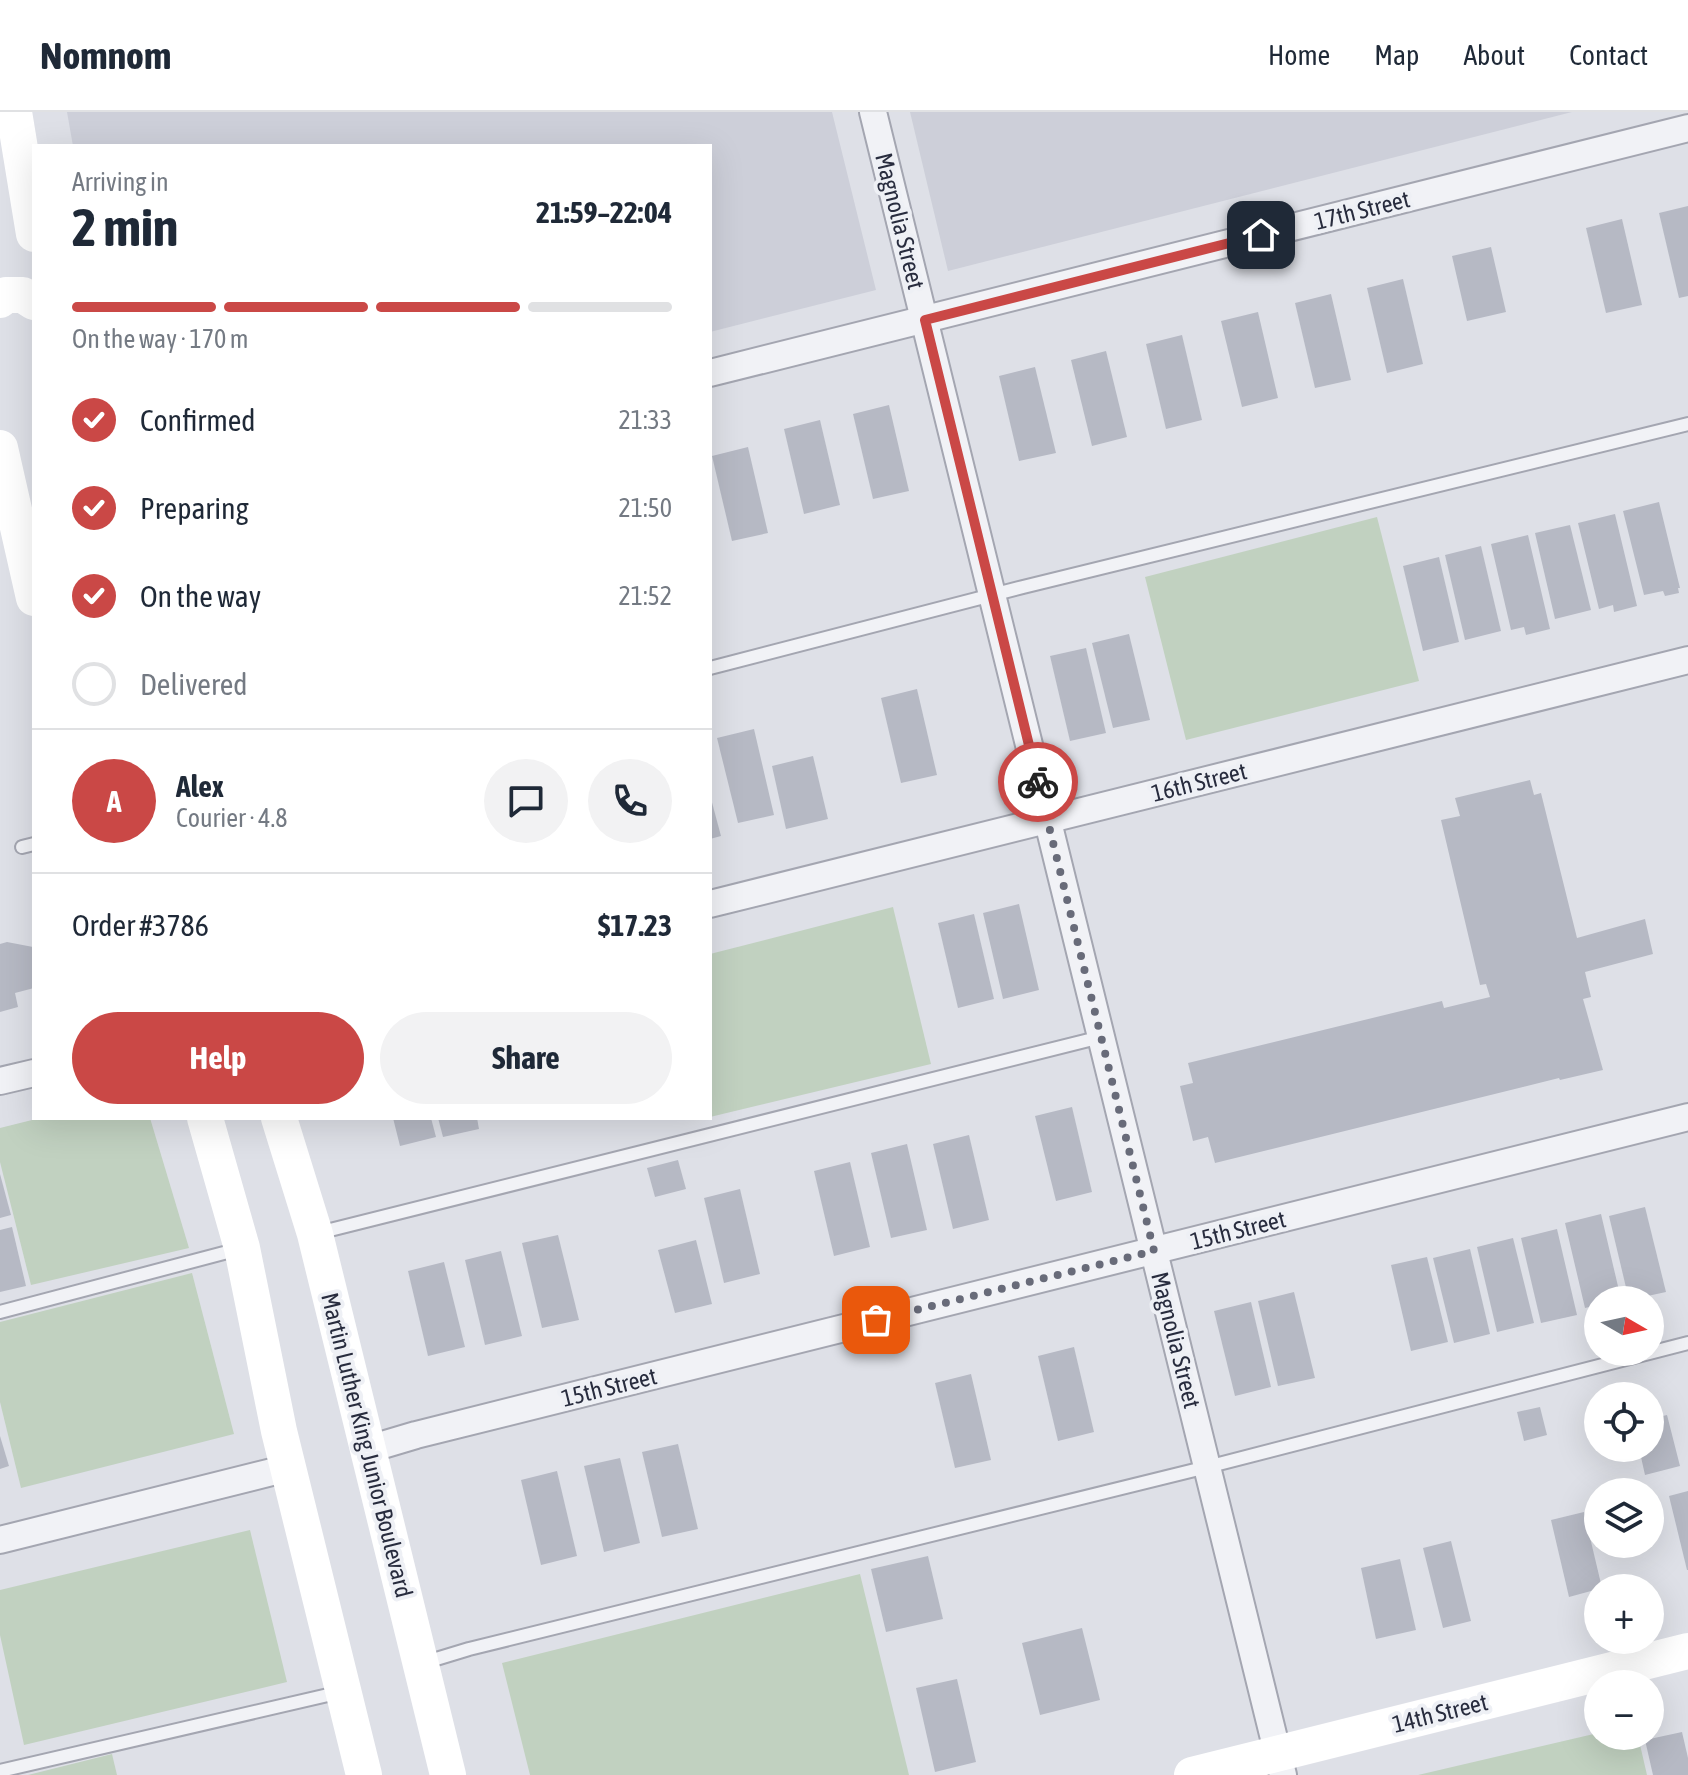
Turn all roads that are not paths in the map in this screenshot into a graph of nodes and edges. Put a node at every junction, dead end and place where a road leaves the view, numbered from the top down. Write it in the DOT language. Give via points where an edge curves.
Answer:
graph roads {
  1 [pos="14,112"];
  2 [pos="873,112"];
  3 [pos="1688,128"];
  4 [pos="32,222"];
  5 [pos="0,300"];
  6 [pos="32,301"];
  7 [pos="925,320"];
  8 [pos="712,373"];
  9 [pos="1688,424"];
  10 [pos="0,448"];
  11 [pos="11,552"];
  12 [pos="32,594"];
  13 [pos="992,595"];
  14 [pos="1688,660"];
  15 [pos="712,667"];
  16 [pos="1048,820"];
  17 [pos="712,904"];
  18 [pos="1101,1037"];
  19 [pos="32,1073"];
  20 [pos="0,1081"];
  21 [pos="1688,1117"];
  22 [pos="206,1120"];
  23 [pos="280,1120"];
  24 [pos="315,1234"];
  25 [pos="242,1248"];
  26 [pos="1154,1251"];
  27 [pos="0,1312"];
  28 [pos="1688,1343"];
  29 [pos="369,1449"];
  30 [pos="1207,1467"];
  31 [pos="288,1468"];
  32 [pos="0,1540"];
  33 [pos="1688,1651"];
  34 [pos="421,1664"];
  35 [pos="344,1691"];
  36 [pos="1280,1764"];
  37 [pos="0,1771"];
  38 [pos="364,1775"];
  39 [pos="448,1775"];
  40 [pos="1192,1775"];
  1 -- 4 [label="main road"];
  2 -- 7 [label="street, Magnolia Street"];
  3 -- 7 [label="street, 17th Street"];
  5 -- 6 [label="main road" via="23,295"];
  7 -- 8 [label="street, 17th Street"];
  7 -- 13 [label="street, Magnolia Street"];
  9 -- 13 [label="lane"];
  10 -- 11 [label="main road"];
  11 -- 12 [label="main road"];
  13 -- 15 [label="lane"];
  13 -- 16 [label="street, Magnolia Street"];
  14 -- 16 [label="street, 16th Street"];
  16 -- 17 [label="street, 16th Street"];
  16 -- 18 [label="street, Magnolia Street"];
  18 -- 24 [label="lane"];
  18 -- 26 [label="street, Magnolia Street"];
  19 -- 20 [label="street"];
  21 -- 26 [label="street, 15th Street"];
  22 -- 25 [label="main road"];
  23 -- 24 [label="main road, Martin Luther King Junior Boulevard"];
  24 -- 29 [label="main road, Martin Luther King Junior Boulevard"];
  25 -- 27 [label="lane"];
  25 -- 31 [label="main road"];
  26 -- 29 [label="street, 15th Street"];
  26 -- 30 [label="street, Magnolia Street"];
  28 -- 30 [label="lane"];
  29 -- 34 [label="main road, Martin Luther King Junior Boulevard"];
  30 -- 34 [label="lane"];
  30 -- 36 [label="street, Magnolia Street"];
  31 -- 32 [label="street"];
  31 -- 35 [label="main road"];
  33 -- 36 [label="main road, 14th Street"];
  34 -- 39 [label="main road, Martin Luther King Junior Boulevard"];
  35 -- 37 [label="lane"];
  35 -- 38 [label="main road"];
  36 -- 40 [label="main road, 14th Street"];
}
